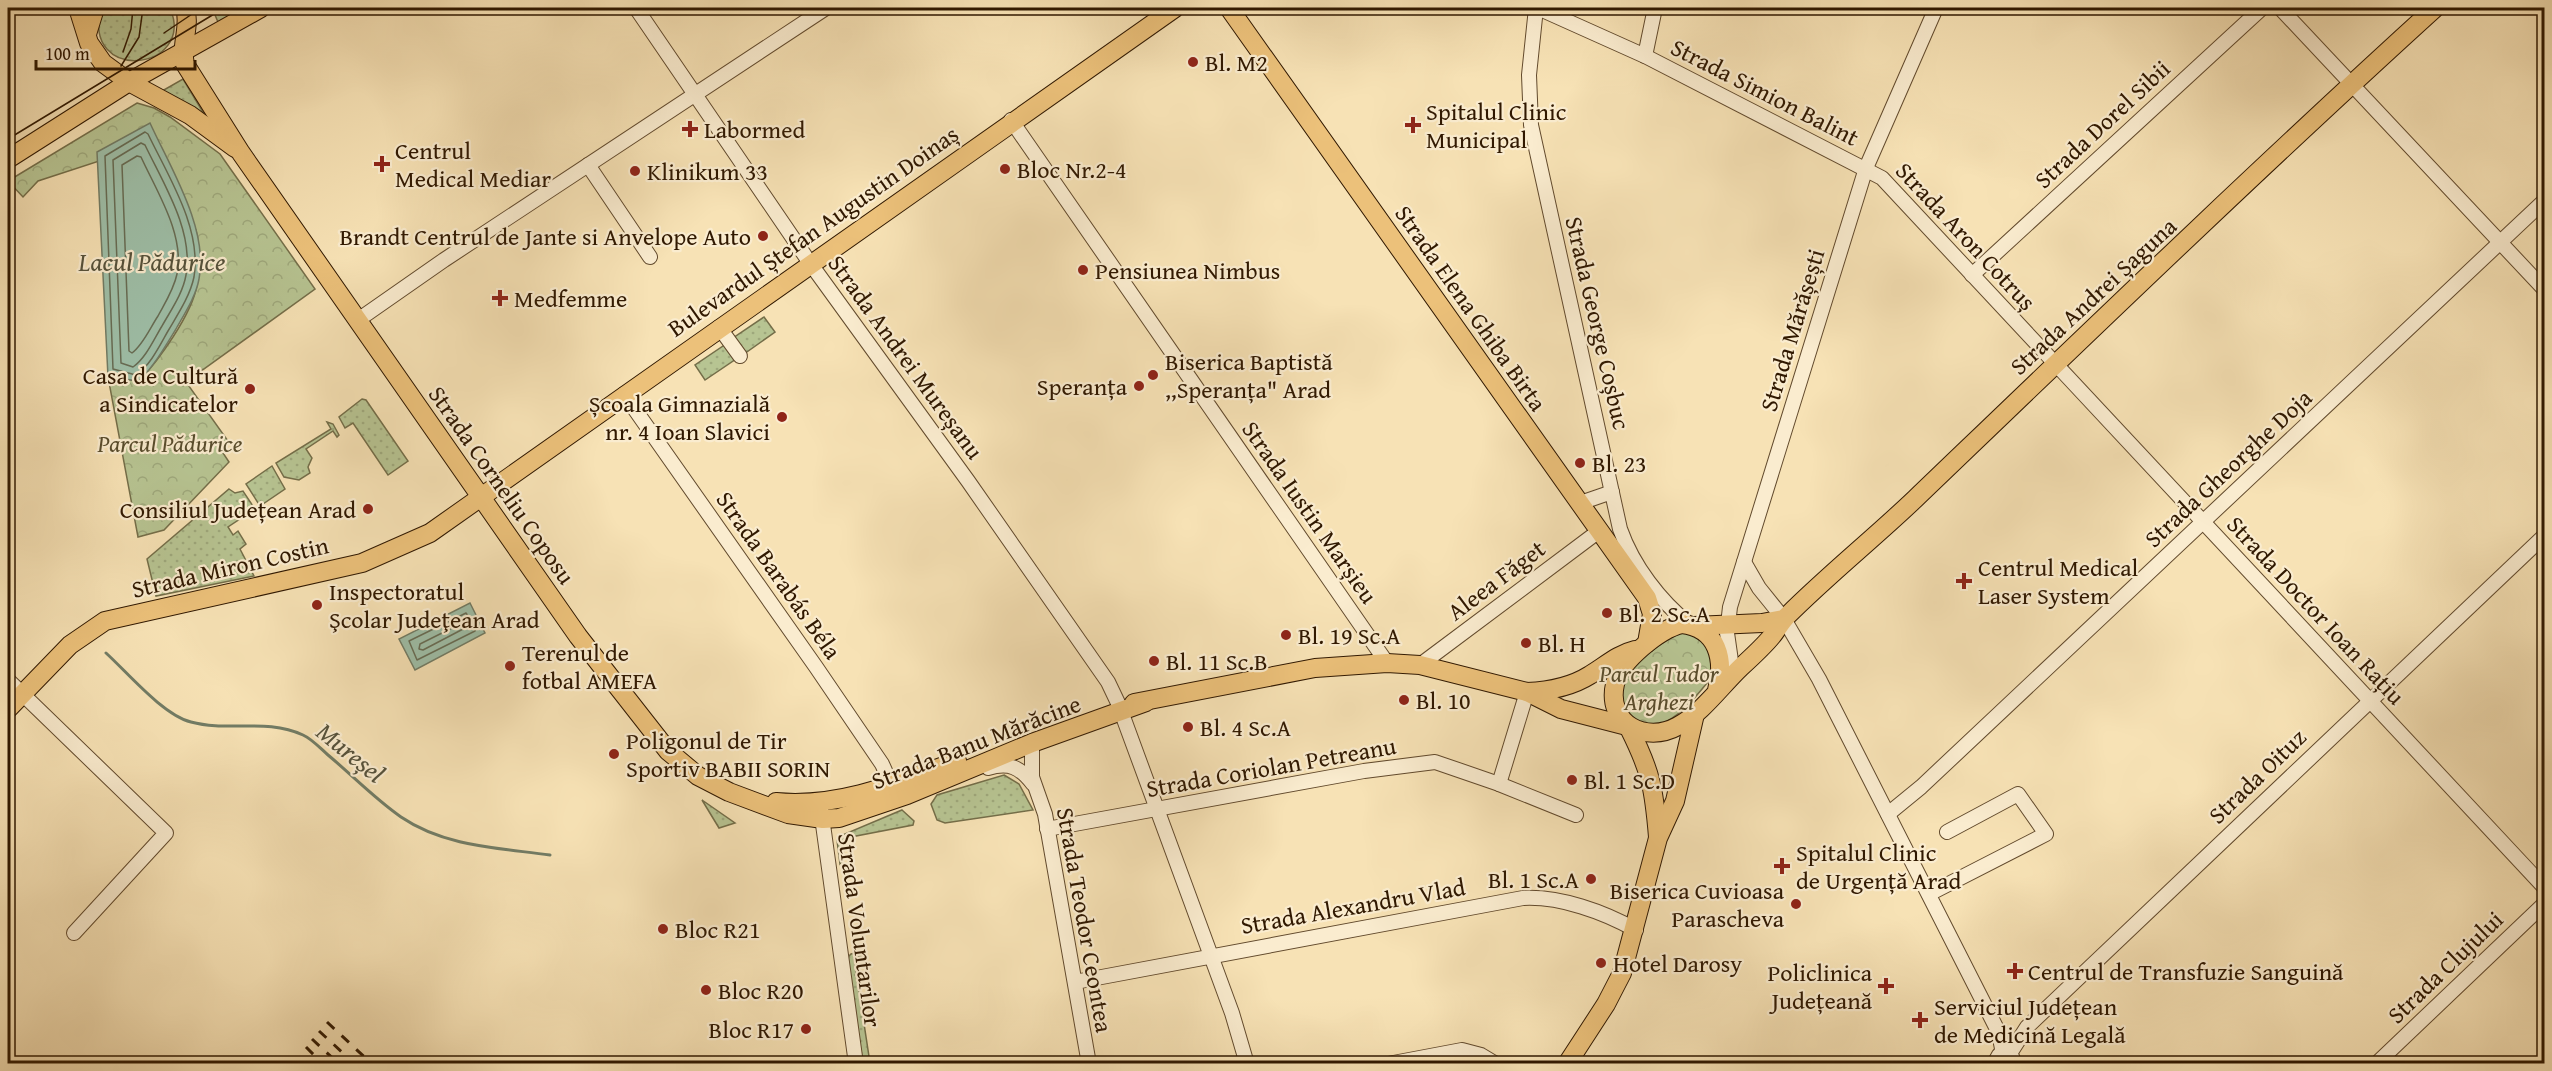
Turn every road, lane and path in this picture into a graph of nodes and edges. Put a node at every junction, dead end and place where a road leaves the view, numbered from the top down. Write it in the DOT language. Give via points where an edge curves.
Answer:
graph roads {
  1 [pos="78,8"];
  2 [pos="95,8"];
  3 [pos="185,8"];
  4 [pos="261,8"];
  5 [pos="636,8"];
  6 [pos="826,8"];
  7 [pos="1175,8"];
  8 [pos="1229,8"];
  9 [pos="1537,8"];
  10 [pos="1655,8"];
  11 [pos="1936,8"];
  12 [pos="2262,8"];
  13 [pos="2280,8"];
  14 [pos="2435,8"];
  15 [pos="811,12"];
  16 [pos="87,34"];
  17 [pos="183,50"];
  18 [pos="1645,56"];
  19 [pos="129,82"];
  20 [pos="2352,84"];
  21 [pos="695,95"];
  22 [pos="1011,120"];
  23 [pos="241,153"];
  24 [pos="8,159"];
  25 [pos="588,165"];
  26 [pos="1866,168"];
  27 [pos="2544,201"];
  28 [pos="2501,242"];
  29 [pos="650,257"];
  30 [pos="810,263"];
  31 [pos="1972,275"];
  32 [pos="2544,289"];
  33 [pos="358,320"];
  34 [pos="719,327"];
  35 [pos="740,356"];
  36 [pos="2055,364"];
  37 [pos="624,394"];
  38 [pos="1612,492"];
  39 [pos="481,497"];
  40 [pos="1580,503"];
  41 [pos="2203,522"];
  42 [pos="1599,531"];
  43 [pos="2544,536"];
  44 [pos="1744,562"];
  45 [pos="1784,619"];
  46 [pos="1728,624"];
  47 [pos="1692,626"];
  48 [pos="1644,646"];
  49 [pos="1387,663"];
  50 [pos="1420,665"];
  51 [pos="1733,675"];
  52 [pos="8,680"];
  53 [pos="1717,690"];
  54 [pos="1527,692"];
  55 [pos="22,694"];
  56 [pos="2369,700"];
  57 [pos="1120,708"];
  58 [pos="8,709"];
  59 [pos="1695,714"];
  60 [pos="1628,727"];
  61 [pos="1032,743"];
  62 [pos="970,768"];
  63 [pos="891,784"];
  64 [pos="1499,784"];
  65 [pos="1034,785"];
  66 [pos="1156,810"];
  67 [pos="822,811"];
  68 [pos="1888,814"];
  69 [pos="1576,815"];
  70 [pos="1047,829"];
  71 [pos="1947,832"];
  72 [pos="1658,838"];
  73 [pos="2544,887"];
  74 [pos="1929,894"];
  75 [pos="2544,904"];
  76 [pos="1636,930"];
  77 [pos="74,933"];
  78 [pos="1210,955"];
  79 [pos="1075,982"];
  80 [pos="2005,1059"];
  81 [pos="856,1064"];
  82 [pos="1089,1064"];
  83 [pos="1247,1064"];
  84 [pos="1388,1064"];
  85 [pos="1496,1064"];
  86 [pos="1567,1064"];
  87 [pos="2376,1064"];
  1 -- 16 [label="main road, Strada Corneliu Coposu"];
  2 -- 16 [label="main road"];
  3 -- 17 [label="main road" via="188,24"];
  4 -- 17 [label="main road"];
  5 -- 21 [label="street, Strada Andrei Mureșanu"];
  6 -- 15 [label="street"];
  7 -- 22 [label="main road, Bulevardul Ștefan Augustin Doinaș"];
  8 -- 40 [label="main road, Strada Elena Ghiba Birta"];
  9 -- 18 [label="street, Strada Simion Balint"];
  9 -- 38 [label="street, Strada George Coșbuc" via="1529,75 1532,135"];
  10 -- 18 [label="street, Strada Simion Balint"];
  11 -- 26 [label="street, Strada Mărășești"];
  12 -- 31 [label="street, Strada Dorel Sibii"];
  13 -- 20 [label="street"];
  14 -- 20 [label="main road, Strada Andrei Șaguna"];
  15 -- 21 [label="street"];
  16 -- 19 [label="main road, Strada Corneliu Coposu" via="98,59"];
  17 -- 19 [label="main road"];
  17 -- 23 [label="main road, Strada Corneliu Coposu" via="187,68"];
  18 -- 26 [label="street, Strada Simion Balint"];
  19 -- 23 [label="main road, Strada Corneliu Coposu" via="189,115"];
  19 -- 24 [label="main road"];
  20 -- 28 [label="street"];
  20 -- 36 [label="main road, Strada Andrei Șaguna"];
  21 -- 25 [label="street"];
  21 -- 30 [label="street, Strada Andrei Mureșanu"];
  22 -- 30 [label="main road, Bulevardul Ștefan Augustin Doinaș"];
  22 -- 49 [label="street, Strada Iustin Marșieu"];
  23 -- 33 [label="main road, Strada Corneliu Coposu"];
  25 -- 29 [label="street"];
  25 -- 33 [label="street"];
  26 -- 31 [label="street, Strada Aron Cotruș" via="1887,182"];
  26 -- 44 [label="street, Strada Mărășești"];
  27 -- 28 [label="street, Strada Gheorghe Doja"];
  28 -- 32 [label="street"];
  28 -- 41 [label="street, Strada Gheorghe Doja"];
  30 -- 34 [label="main road, Bulevardul Ștefan Augustin Doinaș"];
  30 -- 57 [label="street, Strada Andrei Mureșanu" via="1108,682"];
  31 -- 36 [label="street, Strada Aron Cotruș"];
  33 -- 39 [label="main road, Strada Corneliu Coposu"];
  34 -- 35 [label="street"];
  34 -- 37 [label="main road, Bulevardul Ștefan Augustin Doinaș"];
  36 -- 41 [label="street, Strada Doctor Ioan Rațiu"];
  36 -- 45 [label="main road, Strada Andrei Șaguna"];
  37 -- 39 [label="main road, Bulevardul Ștefan Augustin Doinaș"];
  37 -- 63 [label="street, Strada Barabás Béla" via="823,677 882,764"];
  38 -- 40 [label="street"];
  38 -- 47 [label="street, Strada George Coșbuc" via="1626,545 1655,592"];
  39 -- 55 [label="main road, Strada Miron Costin" via="418,540 362,563 105,621 79,636"];
  39 -- 67 [label="main road, Strada Corneliu Coposu" via="578,636 668,751 714,785 799,817"];
  40 -- 42 [label="main road, Strada Elena Ghiba Birta"];
  41 -- 56 [label="street, Strada Doctor Ioan Rațiu"];
  41 -- 68 [label="street, Strada Gheorghe Doja"];
  42 -- 48 [label="main road, Strada Elena Ghiba Birta" via="1650,603 1652,620"];
  42 -- 50 [label="street, Aleea Făget"];
  43 -- 56 [label="street, Strada Oituz"];
  44 -- 45 [label="street"];
  44 -- 46 [label="street, Strada Mărășești"];
  45 -- 46 [label="main road"];
  45 -- 51 [label="main road, Strada Andrei Șaguna"];
  45 -- 68 [label="street"];
  46 -- 47 [label="main road"];
  46 -- 51 [label="street, Strada Mărășești"];
  47 -- 48 [label="main road" via="1674,626"];
  47 -- 53 [label="main road" via="1704,632 1720,655"];
  48 -- 54 [label="main road, Strada Banu Mărăcine" via="1562,688"];
  48 -- 60 [label="main road" via="1615,683 1616,704"];
  49 -- 50 [label="main road, Strada Banu Mărăcine"];
  49 -- 57 [label="main road, Strada Banu Mărăcine" via="1315,668"];
  50 -- 54 [label="main road, Strada Banu Mărăcine"];
  51 -- 53 [label="main road, Strada Andrei Șaguna"];
  52 -- 55 [label="street"];
  53 -- 59 [label="main road"];
  54 -- 60 [label="main road, Strada Banu Mărăcine" via="1561,709"];
  54 -- 64 [label="street"];
  55 -- 58 [label="main road, Strada Miron Costin"];
  55 -- 77 [label="street" via="166,833"];
  56 -- 73 [label="street, Strada Doctor Ioan Rațiu"];
  56 -- 80 [label="street, Strada Oituz" via="2027,1027"];
  57 -- 61 [label="main road, Strada Banu Mărăcine"];
  57 -- 63 [label="main road, Strada Banu Mărăcine"];
  57 -- 66 [label="street, Strada Andrei Mureșanu"];
  59 -- 60 [label="main road" via="1660,734"];
  59 -- 72 [label="main road" via="1675,801"];
  60 -- 72 [label="main road" via="1650,772"];
  61 -- 62 [label="main road, Strada Banu Mărăcine"];
  61 -- 65 [label="street, Strada Teodor Ceontea"];
  62 -- 65 [label="street, Strada Teodor Ceontea" via="981,770 1010,764"];
  62 -- 67 [label="main road, Strada Banu Mărăcine" via="859,813"];
  63 -- 67 [label="main road, Strada Banu Mărăcine"];
  64 -- 66 [label="street, Strada Coriolan Petreanu" via="1445,764 1427,763"];
  64 -- 69 [label="street, Strada Coriolan Petreanu"];
  65 -- 70 [label="street, Strada Teodor Ceontea"];
  66 -- 70 [label="street, Strada Coriolan Petreanu"];
  66 -- 78 [label="street, Strada Andrei Mureșanu"];
  67 -- 81 [label="street, Strada Voluntarilor"];
  68 -- 74 [label="street"];
  70 -- 79 [label="street, Strada Teodor Ceontea"];
  71 -- 74 [label="street" via="2018,794 2046,834"];
  72 -- 76 [label="main road"];
  74 -- 80 [label="street" via="1999,1033"];
  75 -- 87 [label="street, Strada Clujului"];
  76 -- 78 [label="street, Strada Alexandru Vlad" via="1565,902 1539,897"];
  76 -- 86 [label="main road" via="1616,987"];
  78 -- 79 [label="street, Strada Alexandru Vlad"];
  78 -- 83 [label="street, Strada Andrei Mureșanu"];
  79 -- 82 [label="street, Strada Teodor Ceontea"];
  84 -- 85 [label="street" via="1468,1050"];
}
